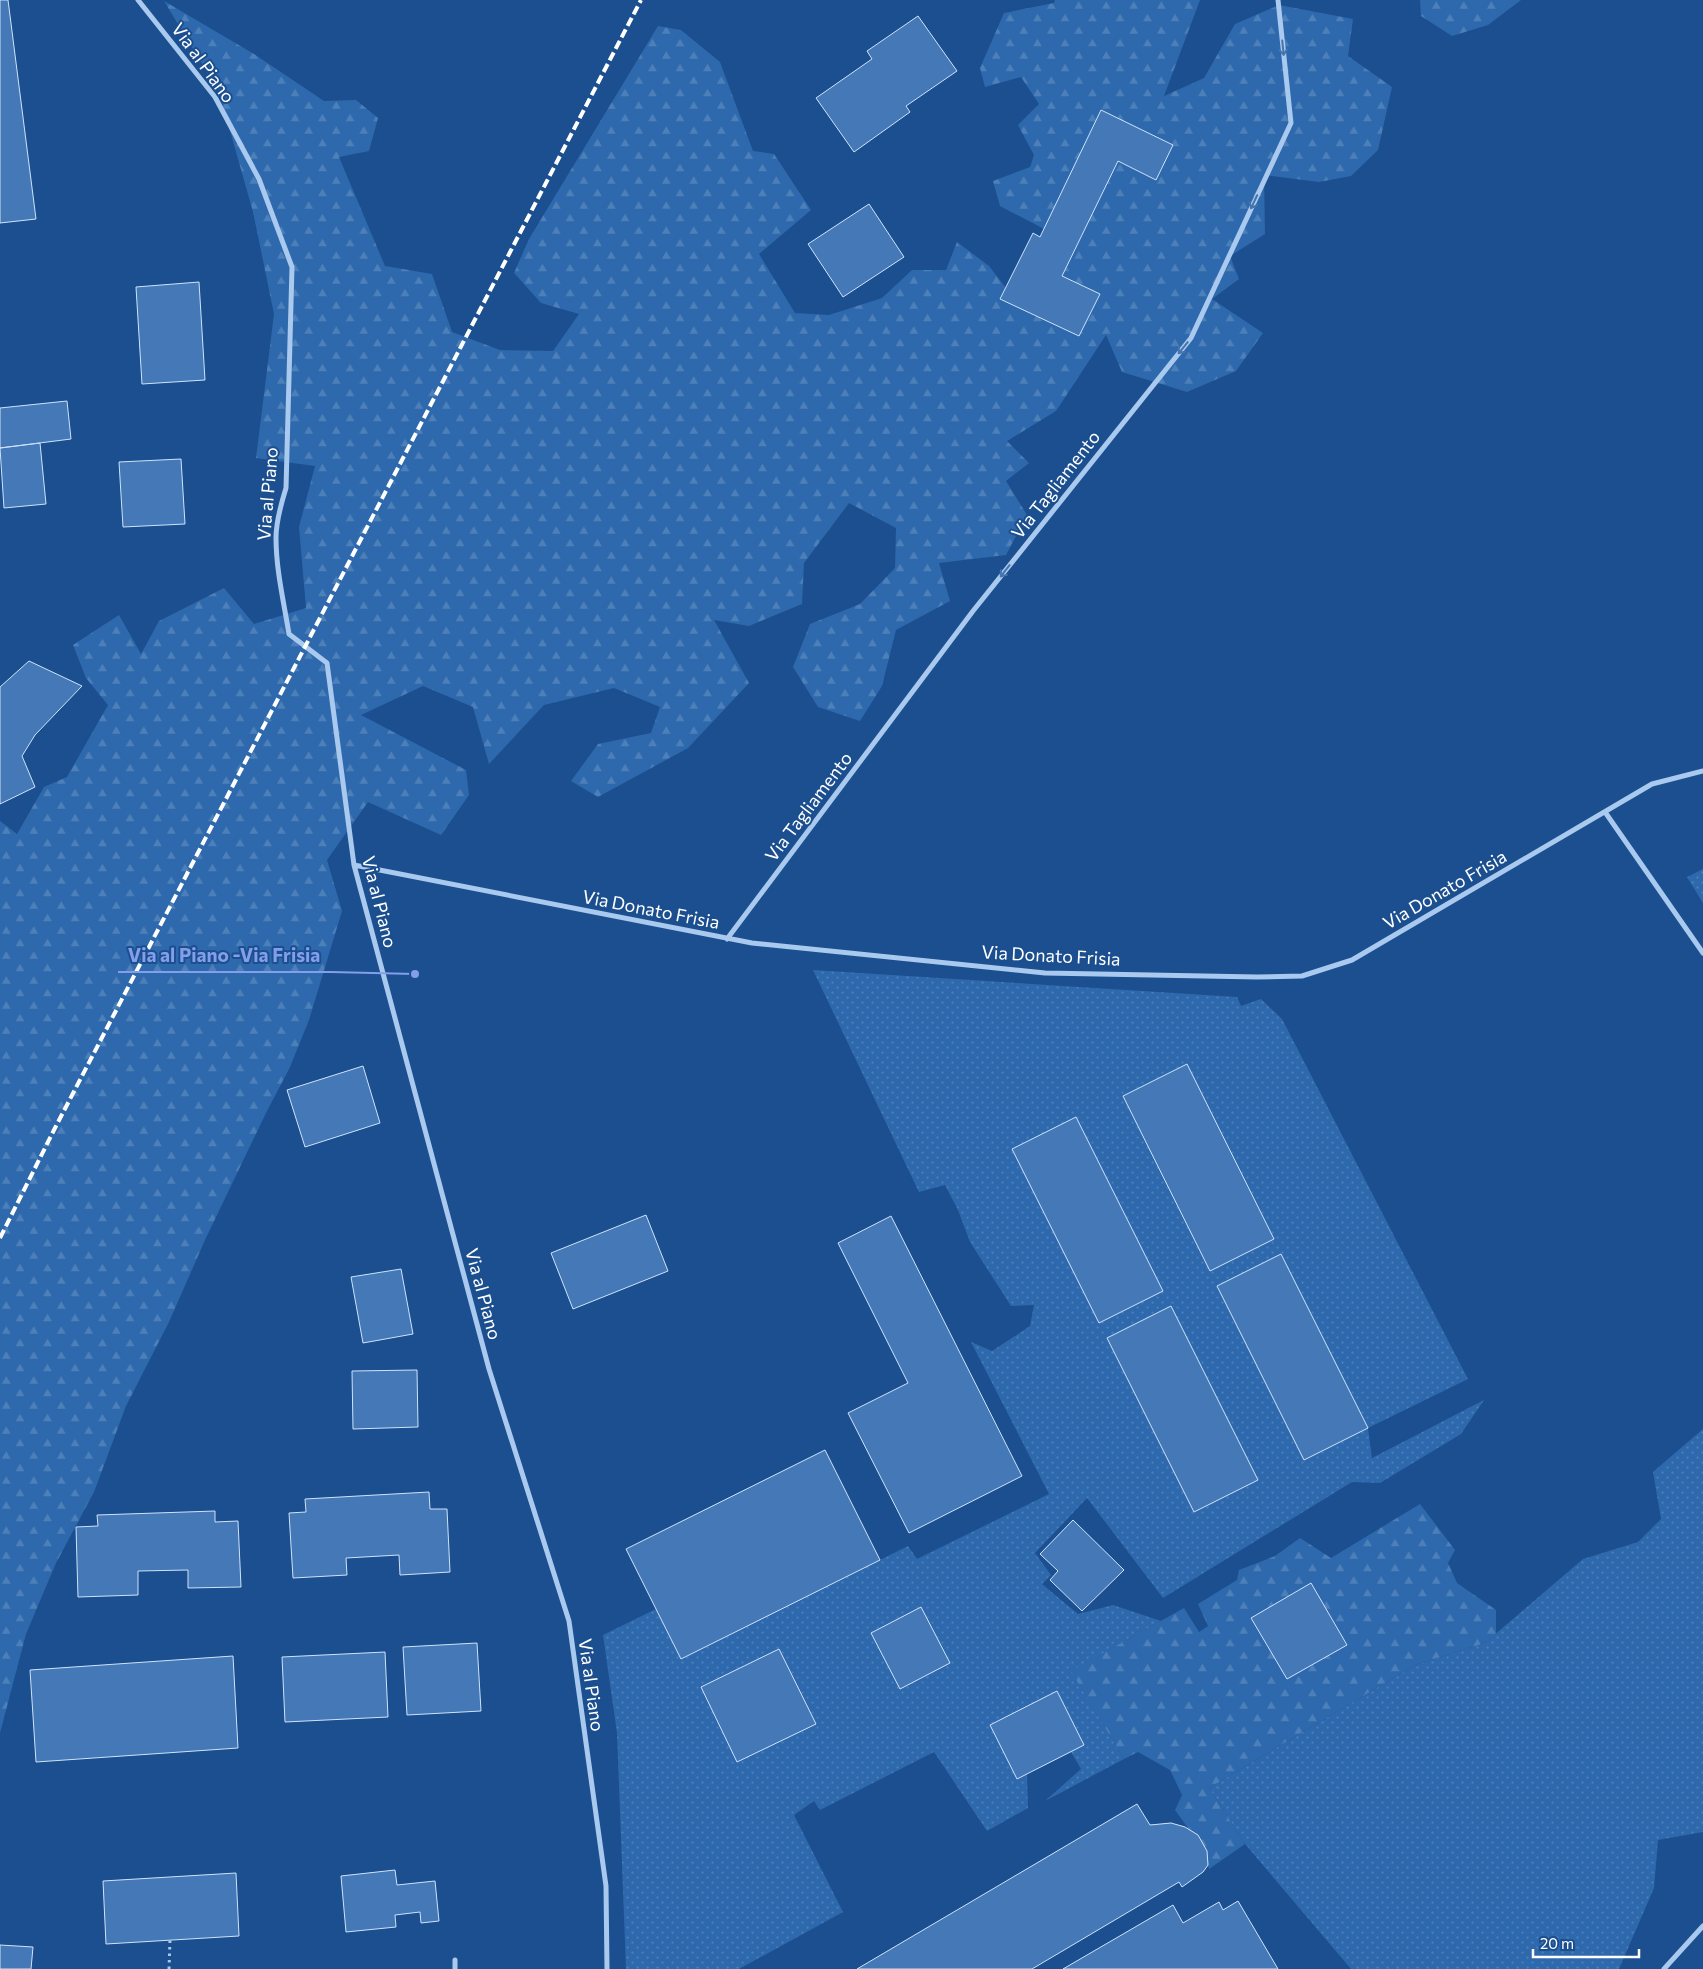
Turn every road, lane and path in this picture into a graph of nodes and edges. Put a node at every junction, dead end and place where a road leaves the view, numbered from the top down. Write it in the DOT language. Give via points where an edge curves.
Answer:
graph roads {
  1 [pos="138,0"];
  2 [pos="1278,0"];
  3 [pos="1703,771"];
  4 [pos="1605,812"];
  5 [pos="354,865"];
  6 [pos="727,939"];
  7 [pos="1703,953"];
  8 [pos="1703,1926"];
  9 [pos="170,1940"];
  10 [pos="455,1960"];
  11 [pos="169,1969"];
  12 [pos="455,1969"];
  13 [pos="607,1969"];
  14 [pos="1664,1969"];
  1 -- 5 [label="street, Via al Piano" via="214,97 259,178 292,267 286,488 276,536 280,582 289,634 328,663"];
  2 -- 6 [label="street, Via Tagliamento, one-way" via="1291,124 1190,338 973,611"];
  3 -- 4 [label="street, Via Donato Frisia" via="1652,784"];
  4 -- 6 [label="street, Via Donato Frisia" via="1352,960 1302,976 1257,978 1045,973"];
  4 -- 7 [label="street"];
  5 -- 6 [label="street, Via Donato Frisia"];
  5 -- 13 [label="street, Via al Piano" via="489,1369 569,1621 606,1886"];
  8 -- 14 [label="street"];
  9 -- 11 [label="path"];
  10 -- 12 [label="street"];
}
